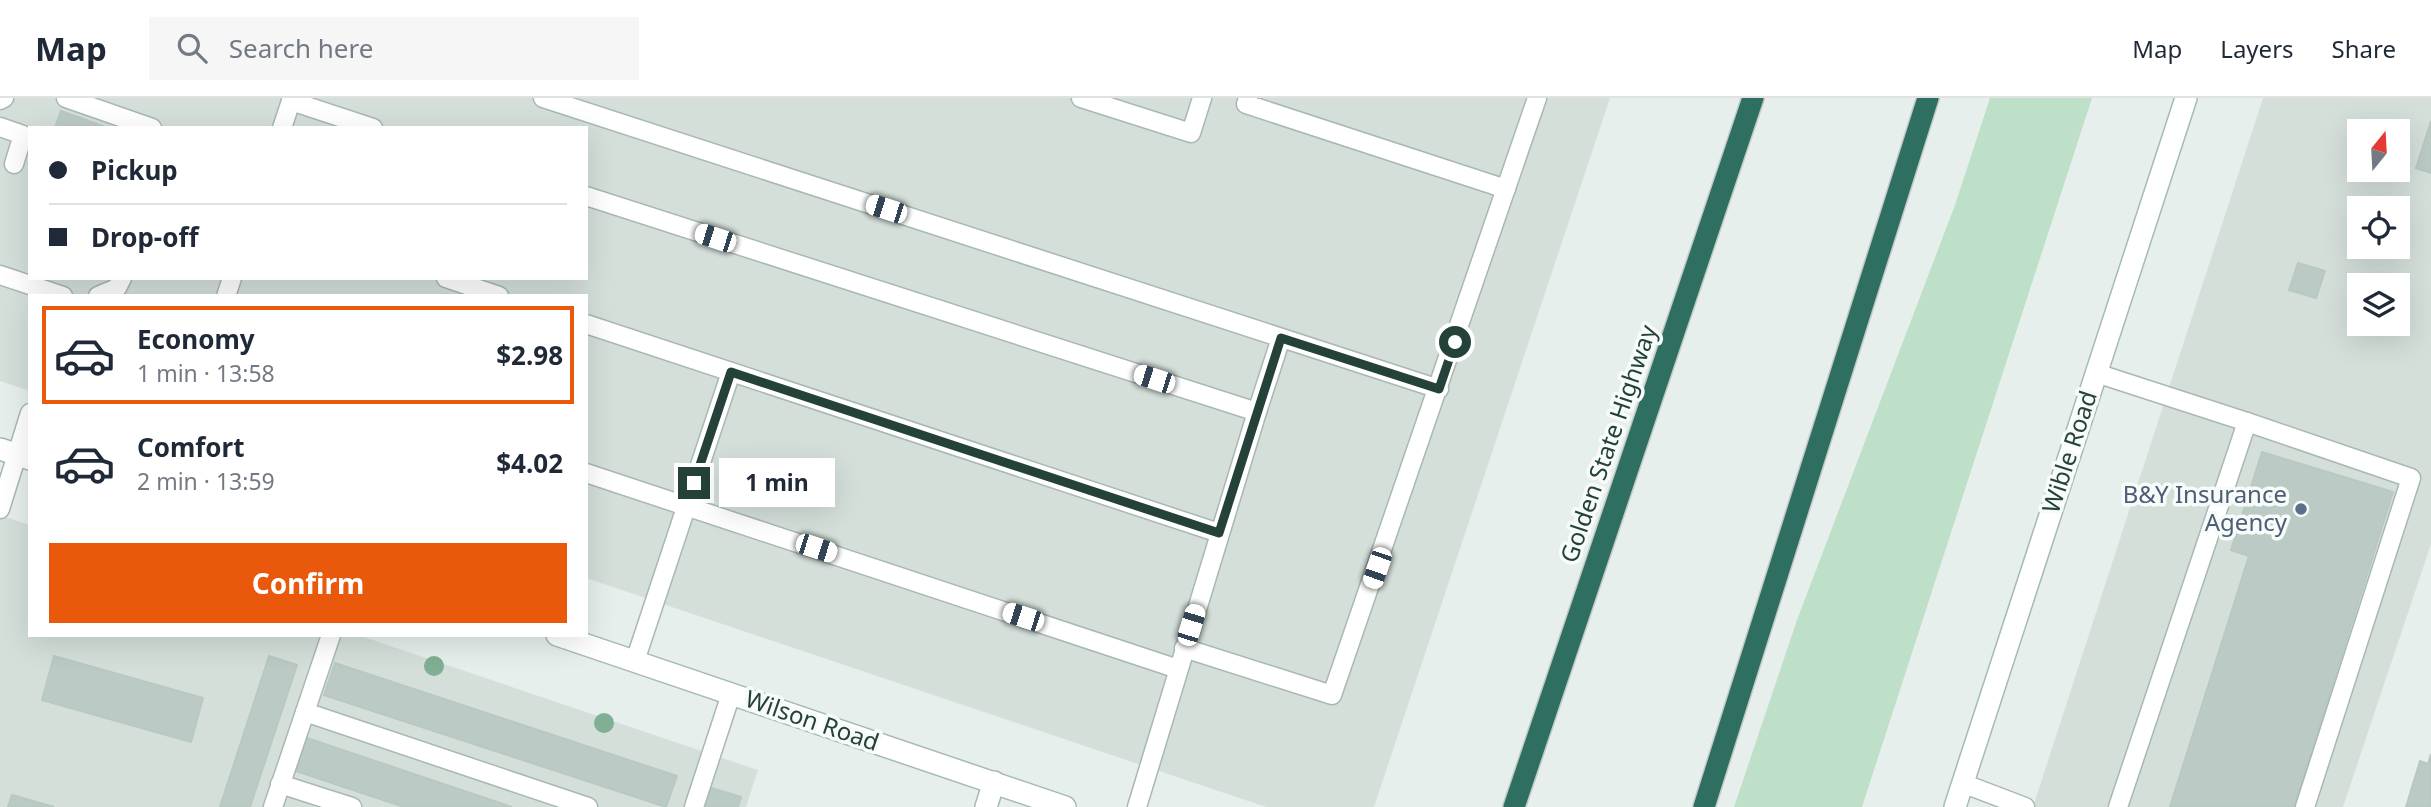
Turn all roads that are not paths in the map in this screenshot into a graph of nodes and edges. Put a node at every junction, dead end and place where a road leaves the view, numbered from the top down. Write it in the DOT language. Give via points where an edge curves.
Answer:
graph roads {
  1 [pos="66,98"];
  2 [pos="543,98"];
  3 [pos="1082,98"];
  4 [pos="1202,98"];
  5 [pos="1248,98"];
  6 [pos="1537,98"];
  7 [pos="1753,98"];
  8 [pos="1928,98"];
  9 [pos="2186,98"];
  10 [pos="292,100"];
  11 [pos="146,126"];
  12 [pos="283,126"];
  13 [pos="367,126"];
  14 [pos="0,127"];
  15 [pos="14,164"];
  16 [pos="1506,189"];
  17 [pos="588,197"];
  18 [pos="0,275"];
  19 [pos="121,280"];
  20 [pos="452,280"];
  21 [pos="57,294"];
  22 [pos="102,294"];
  23 [pos="493,294"];
  24 [pos="588,325"];
  25 [pos="1281,338"];
  26 [pos="731,372"];
  27 [pos="2096,373"];
  28 [pos="1439,389"];
  29 [pos="1257,412"];
  30 [pos="28,419"];
  31 [pos="2247,422"];
  32 [pos="16,454"];
  33 [pos="588,474"];
  34 [pos="687,506"];
  35 [pos="0,509"];
  36 [pos="1219,533"];
  37 [pos="330,637"];
  38 [pos="563,637"];
  39 [pos="1184,648"];
  40 [pos="635,661"];
  41 [pos="1178,668"];
  42 [pos="731,694"];
  43 [pos="305,712"];
  44 [pos="994,782"];
  45 [pos="1962,783"];
  46 [pos="280,784"];
  47 [pos="273,807"];
  48 [pos="352,807"];
  49 [pos="588,807"];
  50 [pos="694,807"];
  51 [pos="986,807"];
  52 [pos="1065,807"];
  53 [pos="1137,807"];
  54 [pos="1514,807"];
  55 [pos="1704,807"];
  56 [pos="1955,807"];
  57 [pos="2025,807"];
  58 [pos="2118,807"];
  59 [pos="2305,807"];
  1 -- 11 [label="lane"];
  2 -- 25 [label="lane"];
  3 -- 4 [label="lane" via="1191,134"];
  5 -- 16 [label="lane" via="1246,104"];
  6 -- 16 [label="lane"];
  7 -- 54 [label="highway, Golden State Highway"];
  8 -- 55 [label="highway"];
  9 -- 27 [label="street, Wible Road"];
  10 -- 12 [label="lane"];
  10 -- 13 [label="lane"];
  14 -- 15 [label="lane" via="23,135"];
  16 -- 28 [label="lane"];
  17 -- 29 [label="lane"];
  18 -- 21 [label="lane"];
  19 -- 22 [label="lane" via="117,288"];
  20 -- 23 [label="lane"];
  24 -- 26 [label="lane"];
  25 -- 28 [label="lane"];
  25 -- 29 [label="lane"];
  26 -- 34 [label="lane"];
  26 -- 36 [label="lane"];
  27 -- 31 [label="lane"];
  27 -- 45 [label="street, Wible Road"];
  28 -- 39 [label="lane" via="1332,695"];
  29 -- 36 [label="lane"];
  30 -- 32 [label="lane"];
  31 -- 58 [label="lane"];
  31 -- 59 [label="lane" via="2411,478"];
  32 -- 35 [label="lane"];
  33 -- 34 [label="lane"];
  34 -- 40 [label="lane"];
  34 -- 41 [label="lane"];
  36 -- 39 [label="lane"];
  37 -- 43 [label="lane"];
  38 -- 40 [label="street, Wilson Road"];
  39 -- 41 [label="lane"];
  40 -- 42 [label="street, Wilson Road"];
  41 -- 53 [label="lane"];
  42 -- 44 [label="street, Wilson Road"];
  42 -- 50 [label="lane"];
  43 -- 46 [label="lane"];
  43 -- 49 [label="lane"];
  44 -- 51 [label="street"];
  44 -- 52 [label="street, Wilson Road"];
  45 -- 56 [label="street, Wible Road"];
  45 -- 57 [label="lane"];
  46 -- 47 [label="lane"];
  46 -- 48 [label="lane"];
}
